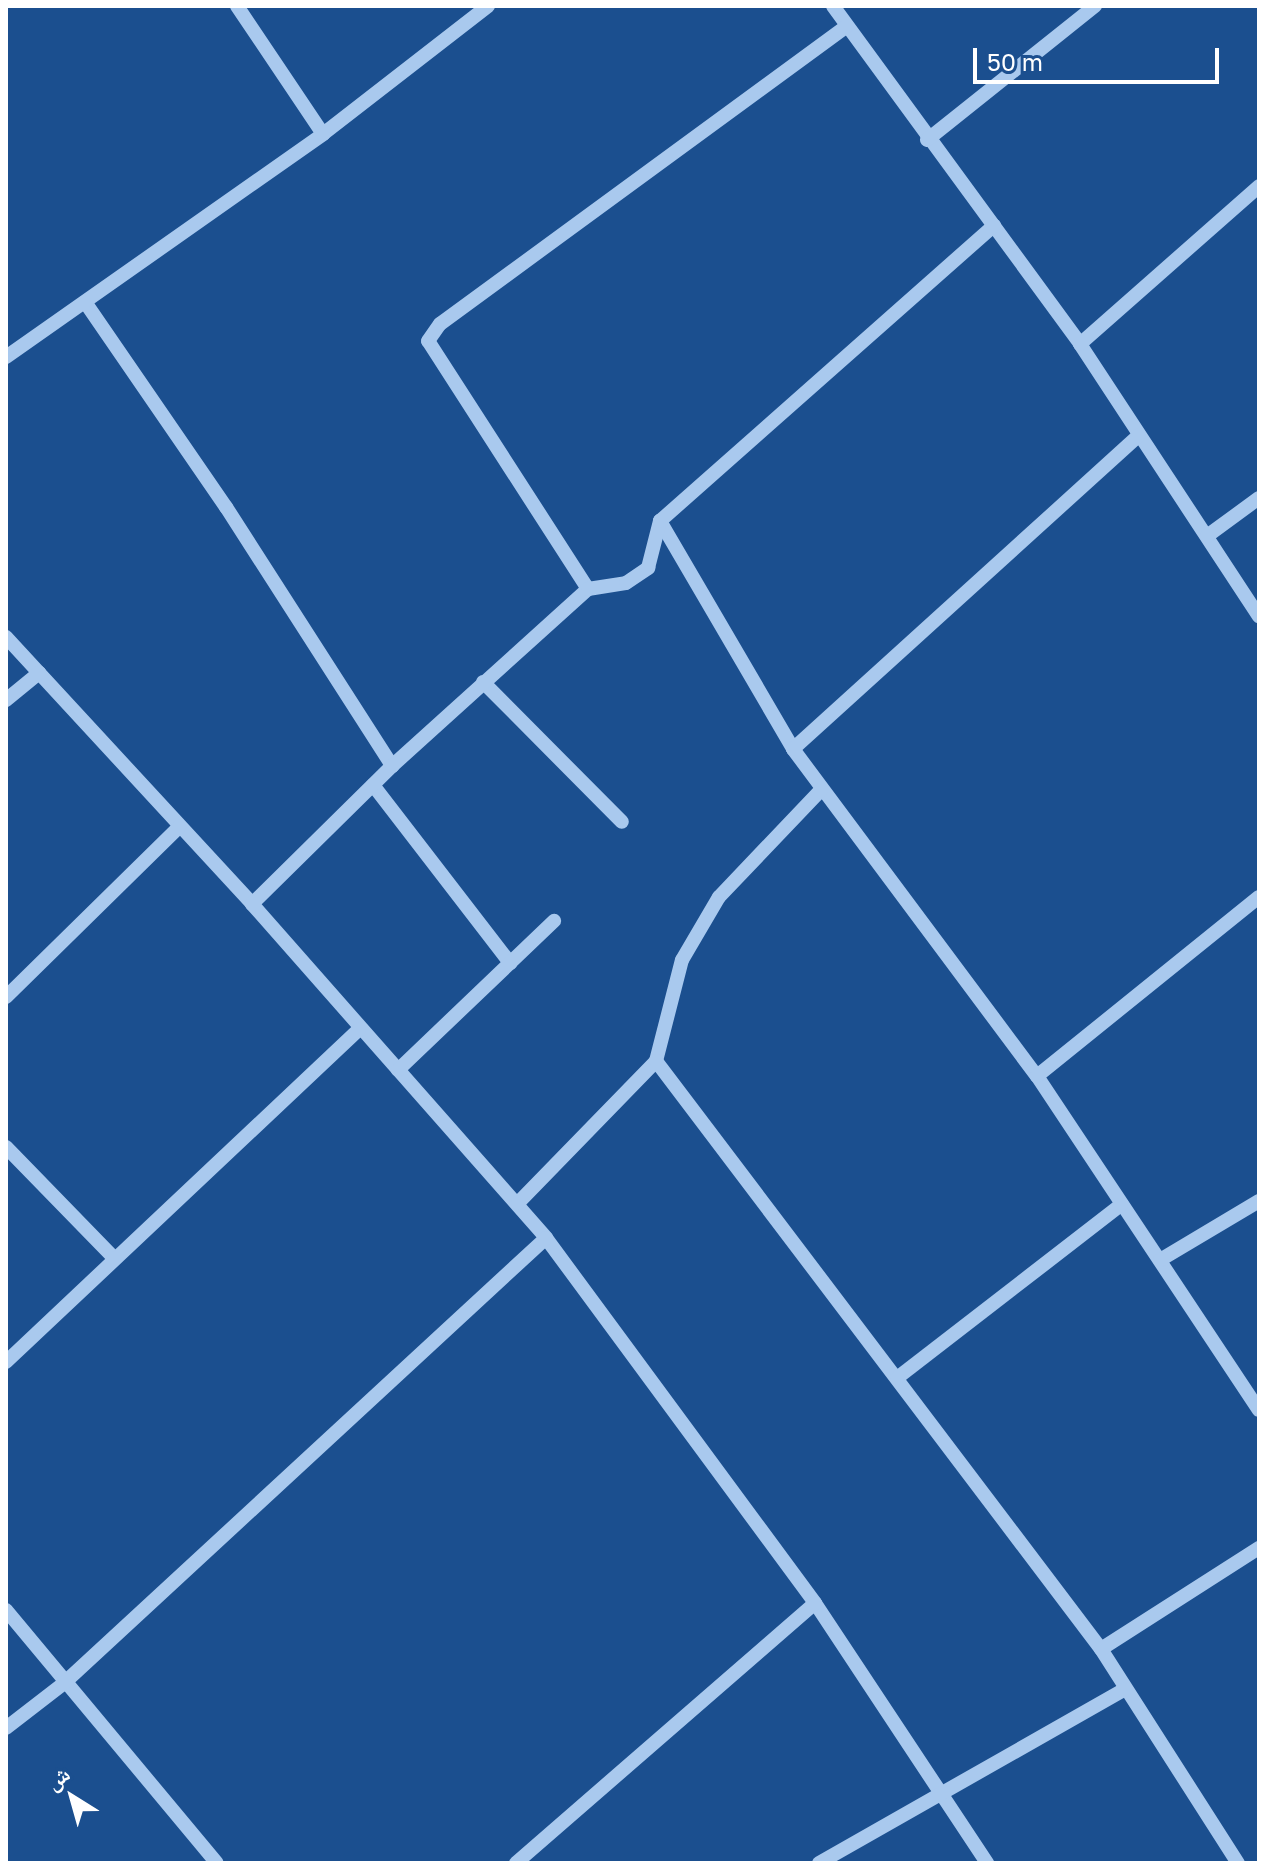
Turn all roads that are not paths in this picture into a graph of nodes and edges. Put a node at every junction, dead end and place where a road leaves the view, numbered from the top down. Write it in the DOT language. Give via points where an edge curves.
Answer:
graph roads {
  1 [pos="237,6"];
  2 [pos="488,6"];
  3 [pos="833,6"];
  4 [pos="1095,6"];
  5 [pos="847,26"];
  6 [pos="323,134"];
  7 [pos="927,140"];
  8 [pos="1259,186"];
  9 [pos="994,225"];
  10 [pos="85,302"];
  11 [pos="1080,344"];
  12 [pos="6,357"];
  13 [pos="1139,435"];
  14 [pos="1259,498"];
  15 [pos="660,521"];
  16 [pos="1207,536"];
  17 [pos="588,589"];
  18 [pos="1259,616"];
  19 [pos="6,637"];
  20 [pos="39,673"];
  21 [pos="483,682"];
  22 [pos="6,700"];
  23 [pos="793,749"];
  24 [pos="392,766"];
  25 [pos="373,785"];
  26 [pos="821,790"];
  27 [pos="622,822"];
  28 [pos="179,827"];
  29 [pos="1259,897"];
  30 [pos="252,904"];
  31 [pos="554,921"];
  32 [pos="510,963"];
  33 [pos="6,997"];
  34 [pos="359,1029"];
  35 [pos="656,1061"];
  36 [pos="398,1070"];
  37 [pos="1037,1076"];
  38 [pos="6,1147"];
  39 [pos="1259,1201"];
  40 [pos="518,1203"];
  41 [pos="1122,1204"];
  42 [pos="546,1238"];
  43 [pos="112,1256"];
  44 [pos="1160,1260"];
  45 [pos="6,1362"];
  46 [pos="897,1378"];
  47 [pos="1259,1410"];
  48 [pos="1259,1548"];
  49 [pos="815,1603"];
  50 [pos="6,1610"];
  51 [pos="1101,1649"];
  52 [pos="63,1684"];
  53 [pos="1124,1690"];
  54 [pos="6,1728"];
  55 [pos="944,1792"];
  56 [pos="217,1863"];
  57 [pos="516,1863"];
  58 [pos="819,1863"];
  59 [pos="987,1863"];
  60 [pos="1238,1863"];
  1 -- 6 [label="street"];
  2 -- 6 [label="street"];
  3 -- 5 [label="street"];
  4 -- 7 [label="street"];
  5 -- 7 [label="street"];
  5 -- 17 [label="street" via="440,324 428,341"];
  6 -- 10 [label="street"];
  7 -- 9 [label="street"];
  8 -- 11 [label="street"];
  9 -- 11 [label="street"];
  9 -- 15 [label="street"];
  10 -- 12 [label="street"];
  10 -- 24 [label="street" via="226,507"];
  11 -- 13 [label="street"];
  13 -- 16 [label="street"];
  13 -- 23 [label="street"];
  14 -- 16 [label="street"];
  15 -- 17 [label="street" via="648,568 626,583"];
  15 -- 23 [label="street"];
  16 -- 18 [label="street"];
  17 -- 21 [label="street"];
  19 -- 20 [label="street"];
  20 -- 22 [label="street"];
  20 -- 28 [label="street"];
  21 -- 24 [label="street"];
  21 -- 27 [label="street"];
  23 -- 26 [label="street"];
  24 -- 25 [label="street"];
  25 -- 30 [label="street"];
  25 -- 32 [label="street"];
  26 -- 35 [label="street" via="719,897 682,960"];
  26 -- 37 [label="street"];
  28 -- 30 [label="street"];
  28 -- 33 [label="street"];
  29 -- 37 [label="street"];
  30 -- 34 [label="street"];
  31 -- 32 [label="street"];
  32 -- 36 [label="street"];
  34 -- 36 [label="street"];
  34 -- 43 [label="street"];
  35 -- 40 [label="street"];
  35 -- 46 [label="street"];
  36 -- 40 [label="street"];
  37 -- 41 [label="street"];
  38 -- 43 [label="street"];
  39 -- 44 [label="street"];
  40 -- 42 [label="street"];
  41 -- 44 [label="street"];
  41 -- 46 [label="street"];
  42 -- 49 [label="street"];
  42 -- 52 [label="street"];
  43 -- 45 [label="street"];
  44 -- 47 [label="street"];
  46 -- 51 [label="street"];
  48 -- 51 [label="street"];
  49 -- 55 [label="street"];
  49 -- 57 [label="street"];
  50 -- 52 [label="street"];
  51 -- 53 [label="street"];
  52 -- 54 [label="street"];
  52 -- 56 [label="street"];
  53 -- 55 [label="street"];
  53 -- 60 [label="street"];
  55 -- 58 [label="street"];
  55 -- 59 [label="street"];
}
